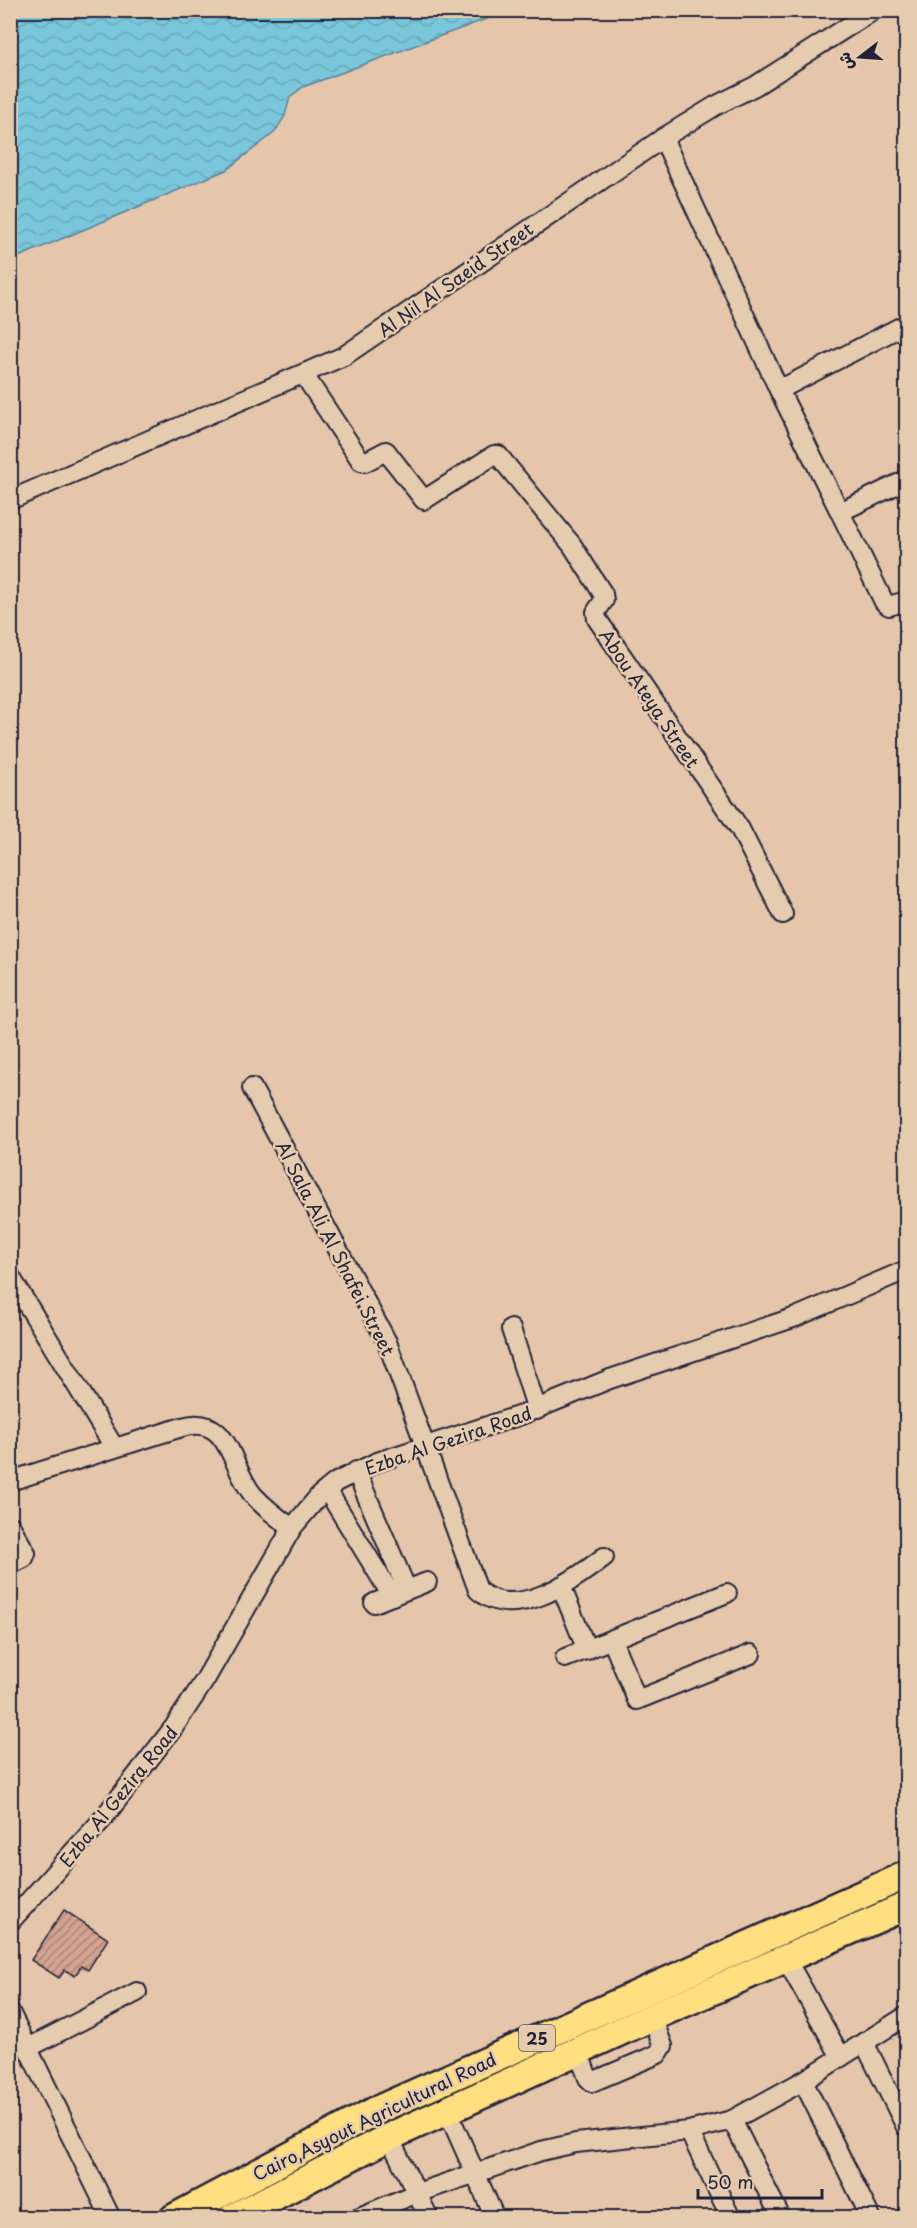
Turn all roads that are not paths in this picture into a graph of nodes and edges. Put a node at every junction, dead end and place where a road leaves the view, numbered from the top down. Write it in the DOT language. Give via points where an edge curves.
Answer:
graph roads {
  1 [pos="874,10"];
  2 [pos="663,138"];
  3 [pos="906,324"];
  4 [pos="304,375"];
  5 [pos="779,390"];
  6 [pos="906,480"];
  7 [pos="10,500"];
  8 [pos="840,512"];
  9 [pos="906,601"];
  10 [pos="783,914"];
  11 [pos="252,1088"];
  12 [pos="906,1270"];
  13 [pos="10,1276"];
  14 [pos="511,1329"];
  15 [pos="537,1410"];
  16 [pos="425,1445"];
  17 [pos="114,1447"];
  18 [pos="356,1471"];
  19 [pos="10,1481"];
  20 [pos="327,1490"];
  21 [pos="10,1525"];
  22 [pos="292,1528"];
  23 [pos="604,1557"];
  24 [pos="10,1565"];
  25 [pos="427,1582"];
  26 [pos="561,1586"];
  27 [pos="727,1593"];
  28 [pos="391,1596"];
  29 [pos="612,1640"];
  30 [pos="587,1650"];
  31 [pos="752,1654"];
  32 [pos="565,1658"];
  33 [pos="906,1875"];
  34 [pos="906,1906"];
  35 [pos="10,1922"];
  36 [pos="786,1959"];
  37 [pos="137,1992"];
  38 [pos="642,1992"];
  39 [pos="10,2012"];
  40 [pos="906,2016"];
  41 [pos="652,2017"];
  42 [pos="567,2025"];
  43 [pos="864,2042"];
  44 [pos="28,2048"];
  45 [pos="578,2051"];
  46 [pos="839,2054"];
  47 [pos="803,2081"];
  48 [pos="447,2110"];
  49 [pos="732,2120"];
  50 [pos="906,2127"];
  51 [pos="688,2132"];
  52 [pos="389,2137"];
  53 [pos="476,2173"];
  54 [pos="420,2209"];
  55 [pos="111,2217"];
  56 [pos="174,2217"];
  57 [pos="232,2217"];
  58 [pos="357,2217"];
  59 [pos="495,2217"];
  60 [pos="731,2217"];
  61 [pos="781,2217"];
  62 [pos="871,2217"];
  1 -- 2 [label="street, Al Nil Al Saeid Street" via="755,86"];
  2 -- 4 [label="street, Al Nil Al Saeid Street" via="413,306 364,344"];
  2 -- 5 [label="street"];
  3 -- 5 [label="street"];
  4 -- 7 [label="street, Al Nil Al Saeid Street"];
  4 -- 10 [label="street, Abou Ateya Street" via="362,461 386,451 424,500 498,455 572,545 603,594 597,619 740,830"];
  5 -- 8 [label="street"];
  6 -- 8 [label="street"];
  8 -- 9 [label="street" via="884,602 896,606"];
  11 -- 16 [label="street, Al Sala Ali Al Shafei Street" via="378,1323"];
  12 -- 15 [label="street, Ezba Al Gezira Road" via="796,1317 640,1368"];
  13 -- 17 [label="street"];
  14 -- 15 [label="street"];
  15 -- 16 [label="street, Ezba Al Gezira Road"];
  16 -- 18 [label="street, Ezba Al Gezira Road"];
  16 -- 26 [label="street, Al Sala Ali Al Shafei Street" via="478,1590 499,1603 537,1596"];
  17 -- 19 [label="street"];
  17 -- 22 [label="street" via="194,1424 206,1425 224,1439 253,1495"];
  18 -- 20 [label="street, Ezba Al Gezira Road"];
  18 -- 28 [label="street"];
  20 -- 22 [label="street, Ezba Al Gezira Road"];
  20 -- 28 [label="street"];
  21 -- 24 [label="street" via="26,1553"];
  22 -- 35 [label="street, Ezba Al Gezira Road" via="174,1727 101,1821"];
  23 -- 26 [label="street, Al Sala Ali Al Shafei Street"];
  25 -- 28 [label="street"];
  26 -- 30 [label="street"];
  27 -- 29 [label="street"];
  29 -- 30 [label="street"];
  29 -- 31 [label="street" via="637,1700"];
  30 -- 32 [label="street"];
  33 -- 38 [label="highway, Cairo,Asyout Agricultural Road / 25"];
  34 -- 36 [label="highway, Cairo,Asyout Agricultural Road / 25"];
  36 -- 41 [label="highway, Cairo,Asyout Agricultural Road / 25"];
  36 -- 46 [label="street"];
  37 -- 44 [label="street"];
  38 -- 41 [label="highway"];
  38 -- 42 [label="highway, Cairo,Asyout Agricultural Road / 25"];
  39 -- 44 [label="street"];
  40 -- 43 [label="street"];
  41 -- 45 [label="highway, Cairo,Asyout Agricultural Road / 25"];
  41 -- 45 [label="street" via="663,2046 658,2054 592,2082"];
  42 -- 45 [label="highway"];
  42 -- 56 [label="highway, Cairo,Asyout Agricultural Road / 25" via="377,2110"];
  43 -- 46 [label="street"];
  43 -- 50 [label="street"];
  44 -- 55 [label="street"];
  45 -- 48 [label="highway, Cairo,Asyout Agricultural Road / 25"];
  46 -- 47 [label="street"];
  47 -- 49 [label="street"];
  47 -- 62 [label="street"];
  48 -- 52 [label="highway, Cairo,Asyout Agricultural Road / 25"];
  48 -- 53 [label="street"];
  49 -- 51 [label="street"];
  49 -- 61 [label="street"];
  51 -- 53 [label="street" via="567,2145"];
  51 -- 60 [label="street"];
  52 -- 54 [label="street"];
  52 -- 57 [label="highway, Cairo,Asyout Agricultural Road / 25"];
  53 -- 54 [label="street"];
  53 -- 59 [label="street"];
  54 -- 58 [label="street"];
}
